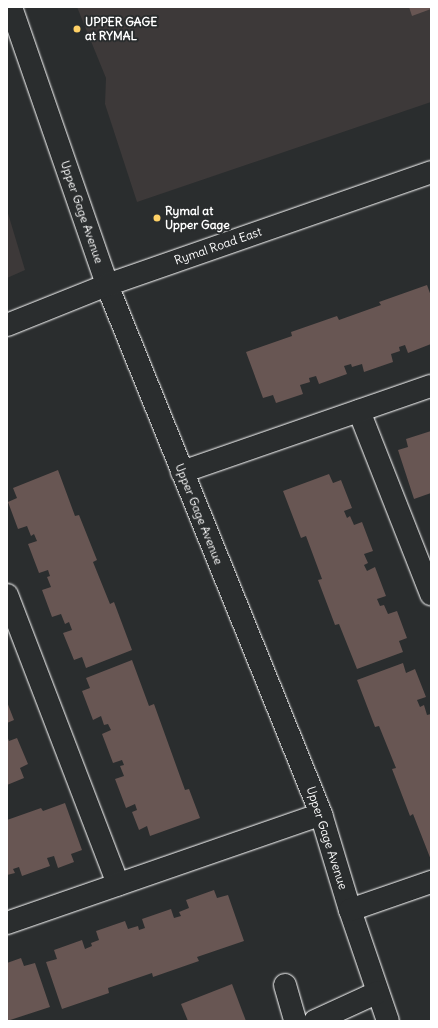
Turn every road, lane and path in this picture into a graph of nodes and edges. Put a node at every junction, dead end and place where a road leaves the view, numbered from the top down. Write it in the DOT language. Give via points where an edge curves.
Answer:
graph roads {
  1 [pos="11,7"];
  2 [pos="431,172"];
  3 [pos="107,285"];
  4 [pos="7,325"];
  5 [pos="431,386"];
  6 [pos="359,411"];
  7 [pos="182,472"];
  8 [pos="431,594"];
  9 [pos="7,595"];
  10 [pos="321,814"];
  11 [pos="431,882"];
  12 [pos="118,884"];
  13 [pos="350,910"];
  14 [pos="7,924"];
  15 [pos="285,985"];
  16 [pos="378,992"];
  17 [pos="295,1021"];
  18 [pos="315,1021"];
  19 [pos="388,1021"];
  1 -- 3 [label="street, Upper Gage Avenue"];
  2 -- 3 [label="street, Rymal Road East"];
  3 -- 4 [label="street, Rymal Road East"];
  3 -- 7 [label="street, Upper Gage Avenue"];
  5 -- 6 [label="street"];
  6 -- 7 [label="street"];
  6 -- 8 [label="street"];
  7 -- 10 [label="street, Upper Gage Avenue"];
  9 -- 12 [label="street"];
  10 -- 12 [label="street"];
  10 -- 13 [label="street, Upper Gage Avenue"];
  11 -- 13 [label="street"];
  12 -- 14 [label="street"];
  13 -- 16 [label="street, Upper Gage Avenue"];
  15 -- 17 [label="street"];
  16 -- 18 [label="street"];
  16 -- 19 [label="street, Upper Gage Avenue"];
}
